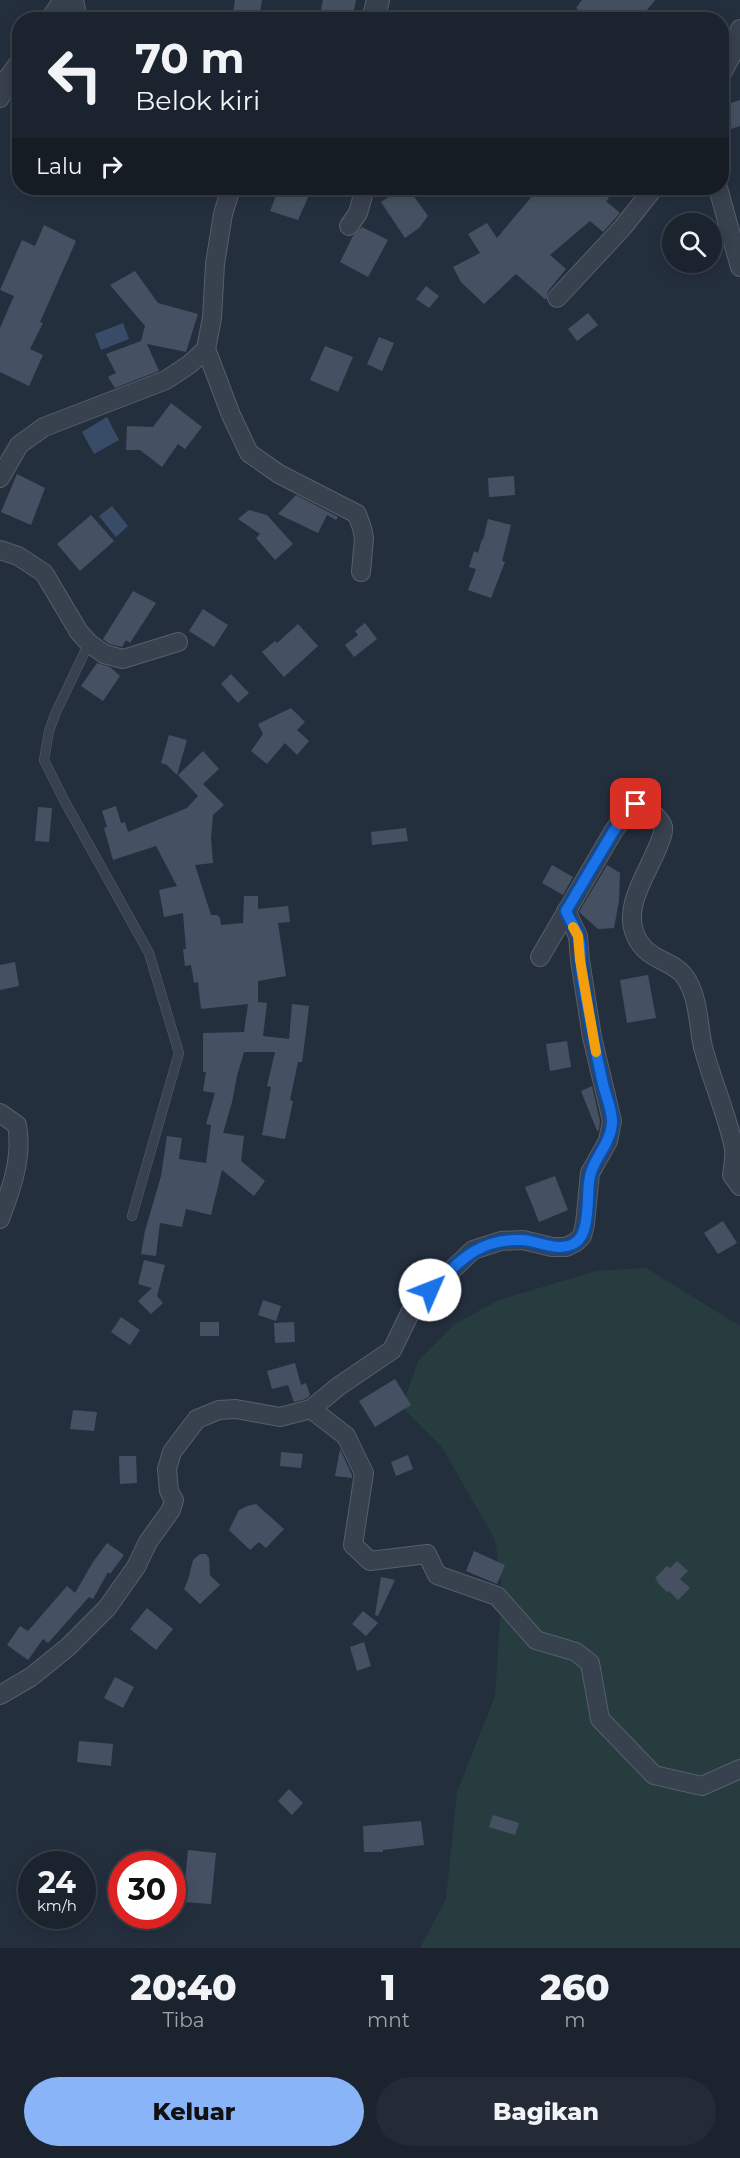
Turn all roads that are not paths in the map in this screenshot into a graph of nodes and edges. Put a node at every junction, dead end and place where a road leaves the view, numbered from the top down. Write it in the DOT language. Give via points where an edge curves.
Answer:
graph roads {
  1 [pos="740,29"];
  2 [pos="729,60"];
  3 [pos="12,72"];
  4 [pos="0,98"];
  5 [pos="229,195"];
  6 [pos="363,195"];
  7 [pos="648,195"];
  8 [pos="720,195"];
  9 [pos="349,226"];
  10 [pos="740,267"];
  11 [pos="556,298"];
  12 [pos="206,349"];
  13 [pos="0,478"];
  14 [pos="0,550"];
  15 [pos="361,572"];
  16 [pos="178,642"];
  17 [pos="89,643"];
  18 [pos="566,911"];
  19 [pos="540,957"];
  20 [pos="0,1113"];
  21 [pos="740,1186"];
  22 [pos="132,1216"];
  23 [pos="0,1219"];
  24 [pos="311,1409"];
  25 [pos="0,1695"];
  26 [pos="740,1769"];
  1 -- 2 [label="street"];
  3 -- 4 [label="street"];
  5 -- 12 [label="street" via="217,254"];
  6 -- 9 [label="street"];
  7 -- 11 [label="street"];
  8 -- 10 [label="street"];
  12 -- 13 [label="street" via="166,380 44,428 19,445"];
  12 -- 15 [label="street" via="249,453 279,474 357,514 364,538"];
  14 -- 17 [label="street" via="18,556 44,573"];
  16 -- 17 [label="street" via="123,659 104,654"];
  17 -- 22 [label="lane" via="49,730 44,760 149,953 179,1053"];
  18 -- 19 [label="street"];
  18 -- 21 [label="street" via="632,805 641,804 648,809 660,821 663,832 631,915 633,929 646,952 683,974 689,983 703,1047 734,1150 732,1175"];
  18 -- 24 [label="street" via="578,936 592,1037 612,1121 608,1141 590,1173 582,1236 566,1247 523,1240 501,1241 473,1250 413,1307 392,1350"];
  20 -- 23 [label="street" via="17,1125 20,1143"];
  24 -- 25 [label="street" via="280,1417 219,1410 197,1419 172,1452 167,1469 174,1500 171,1510 107,1608 68,1647 31,1677"];
  24 -- 26 [label="street" via="346,1436 364,1473 353,1545 370,1561 427,1554 437,1575 497,1596 536,1641 576,1652 590,1663 600,1719 654,1775 702,1786"];
}
